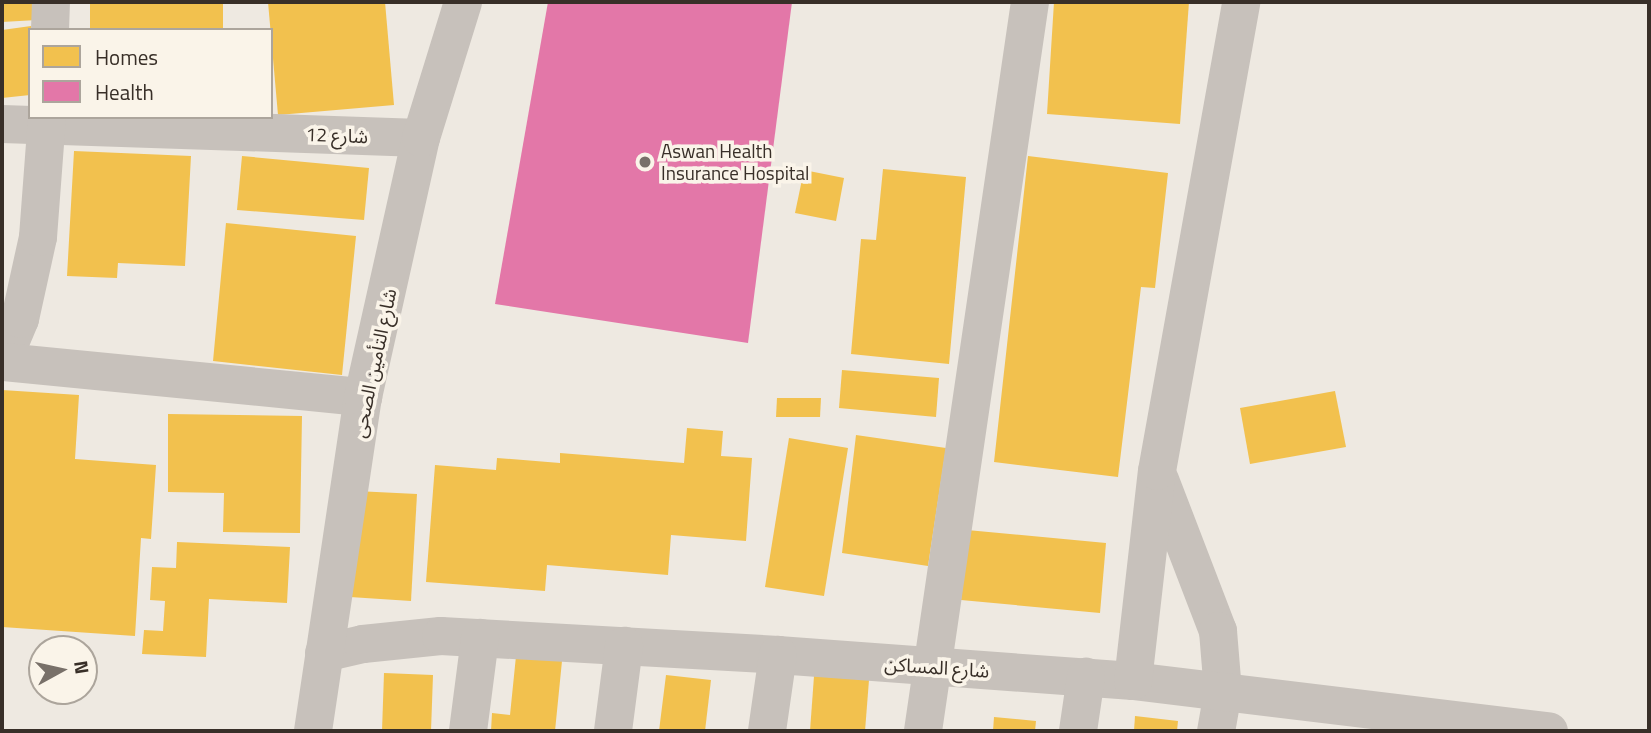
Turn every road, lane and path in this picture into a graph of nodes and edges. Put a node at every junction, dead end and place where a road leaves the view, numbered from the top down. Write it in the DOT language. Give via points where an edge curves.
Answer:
graph roads {
  1 [pos="51,2"];
  2 [pos="463,2"];
  3 [pos="1030,2"];
  4 [pos="1241,2"];
  5 [pos="50,28"];
  6 [pos="46,121"];
  7 [pos="2,124"];
  8 [pos="421,138"];
  9 [pos="3,362"];
  10 [pos="363,397"];
  11 [pos="1157,471"];
  12 [pos="480,638"];
  13 [pos="624,646"];
  14 [pos="324,653"];
  15 [pos="778,655"];
  16 [pos="933,666"];
  17 [pos="1086,677"];
  18 [pos="1133,681"];
  19 [pos="1223,692"];
  20 [pos="1368,721"];
  21 [pos="313,731"];
  22 [pos="468,731"];
  23 [pos="612,731"];
  24 [pos="767,731"];
  25 [pos="923,731"];
  26 [pos="1078,731"];
  27 [pos="1216,731"];
  28 [pos="1549,731"];
  1 -- 5 [label="street"];
  2 -- 8 [label="street, شارع التأمين الصحى"];
  3 -- 16 [label="street"];
  4 -- 11 [label="street"];
  6 -- 7 [label="street, شارع 12"];
  6 -- 8 [label="street, شارع 12"];
  6 -- 9 [label="street" via="38,237 20,318"];
  8 -- 10 [label="street, شارع التأمين الصحى"];
  9 -- 10 [label="street"];
  10 -- 14 [label="street, شارع التأمين الصحى"];
  11 -- 18 [label="street"];
  11 -- 19 [label="street" via="1218,631"];
  12 -- 13 [label="street, شارع المساكن"];
  12 -- 14 [label="street, شارع المساكن" via="402,638"];
  12 -- 22 [label="street"];
  13 -- 15 [label="street, شارع المساكن"];
  13 -- 23 [label="street"];
  14 -- 21 [label="street, شارع التأمين الصحى"];
  15 -- 16 [label="street, شارع المساكن"];
  15 -- 24 [label="street"];
  16 -- 17 [label="street, شارع المساكن"];
  16 -- 25 [label="street"];
  17 -- 18 [label="street, شارع المساكن"];
  17 -- 26 [label="street"];
  18 -- 19 [label="street, شارع المساكن"];
  19 -- 20 [label="street, شارع المساكن"];
  19 -- 27 [label="street"];
  20 -- 28 [label="street, شارع المساكن"];
}
